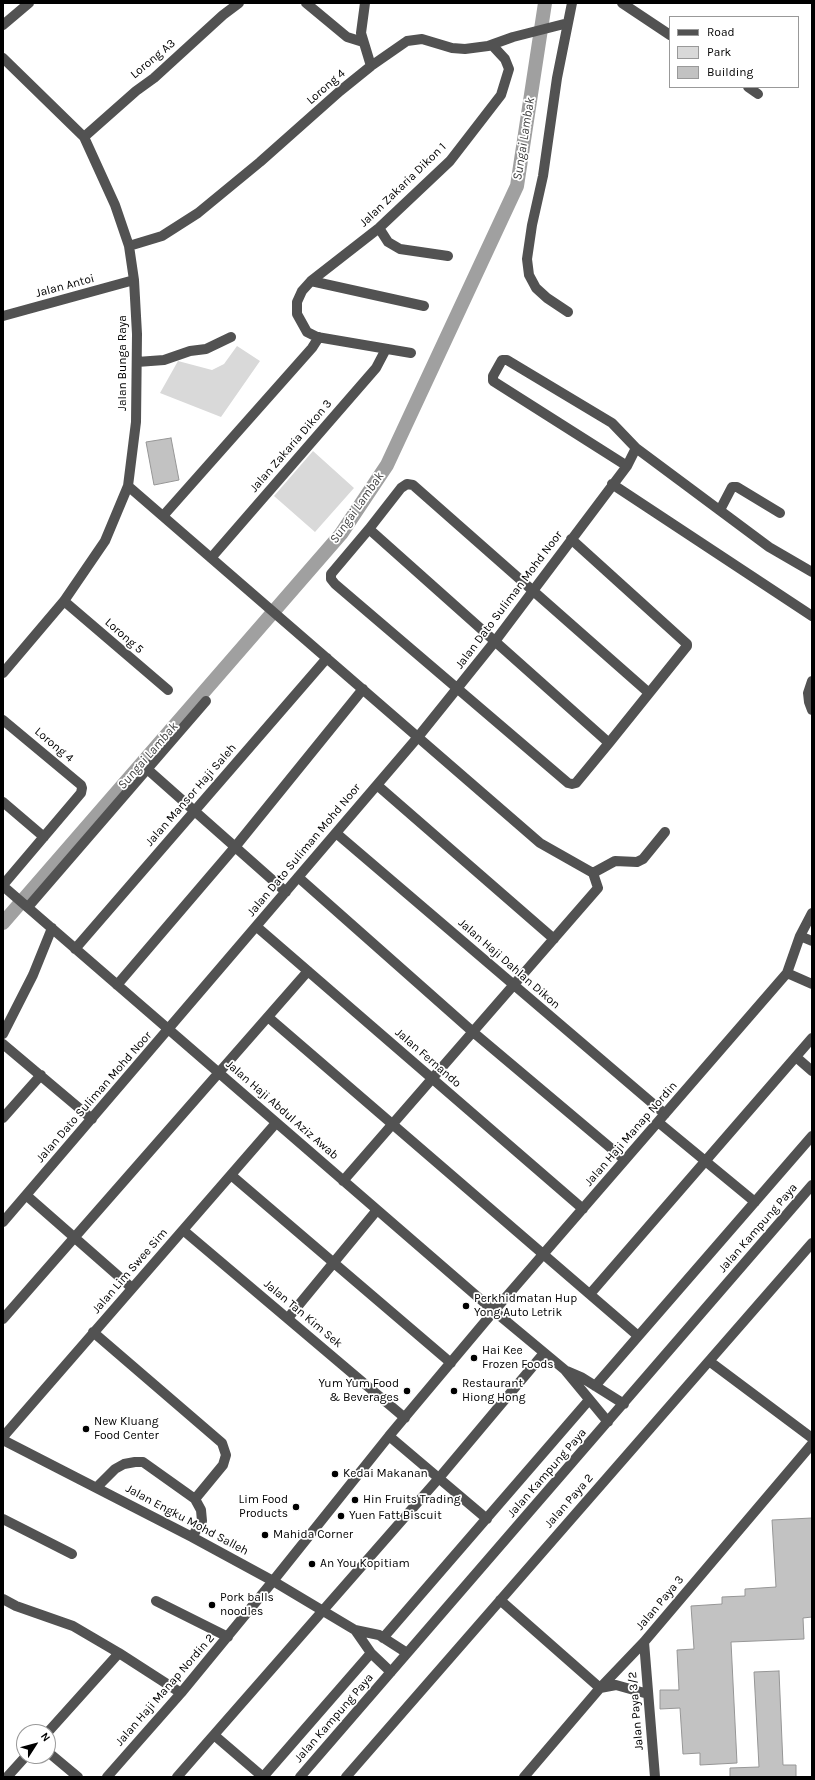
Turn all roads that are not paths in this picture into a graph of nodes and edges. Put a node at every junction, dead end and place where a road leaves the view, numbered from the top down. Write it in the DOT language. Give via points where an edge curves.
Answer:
graph roads {
  1 [pos="30,3"];
  2 [pos="239,3"];
  3 [pos="306,3"];
  4 [pos="366,3"];
  5 [pos="572,3"];
  6 [pos="622,3"];
  7 [pos="564,24"];
  8 [pos="3,25"];
  9 [pos="669,34"];
  10 [pos="363,42"];
  11 [pos="492,45"];
  12 [pos="3,58"];
  13 [pos="371,66"];
  14 [pos="749,88"];
  15 [pos="758,94"];
  16 [pos="84,137"];
  17 [pos="379,228"];
  18 [pos="129,246"];
  19 [pos="448,256"];
  20 [pos="134,280"];
  21 [pos="311,281"];
  22 [pos="424,306"];
  23 [pos="568,312"];
  24 [pos="3,316"];
  25 [pos="231,337"];
  26 [pos="319,337"];
  27 [pos="386,349"];
  28 [pos="410,353"];
  29 [pos="137,362"];
  30 [pos="636,448"];
  31 [pos="627,466"];
  32 [pos="612,484"];
  33 [pos="128,486"];
  34 [pos="720,510"];
  35 [pos="780,513"];
  36 [pos="163,516"];
  37 [pos="369,529"];
  38 [pos="571,539"];
  39 [pos="211,558"];
  40 [pos="812,572"];
  41 [pos="533,591"];
  42 [pos="64,601"];
  43 [pos="812,616"];
  44 [pos="496,640"];
  45 [pos="327,658"];
  46 [pos="3,673"];
  47 [pos="812,681"];
  48 [pos="457,688"];
  49 [pos="363,689"];
  50 [pos="168,690"];
  51 [pos="649,693"];
  52 [pos="206,701"];
  53 [pos="812,710"];
  54 [pos="3,720"];
  55 [pos="418,737"];
  56 [pos="609,743"];
  57 [pos="146,768"];
  58 [pos="377,785"];
  59 [pos="3,802"];
  60 [pos="194,811"];
  61 [pos="666,832"];
  62 [pos="336,833"];
  63 [pos="44,837"];
  64 [pos="235,847"];
  65 [pos="593,873"];
  66 [pos="298,877"];
  67 [pos="3,886"];
  68 [pos="286,892"];
  69 [pos="26,906"];
  70 [pos="812,913"];
  71 [pos="257,926"];
  72 [pos="52,928"];
  73 [pos="800,936"];
  74 [pos="554,939"];
  75 [pos="812,941"];
  76 [pos="75,949"];
  77 [pos="308,971"];
  78 [pos="787,973"];
  79 [pos="812,984"];
  80 [pos="117,985"];
  81 [pos="514,985"];
  82 [pos="268,1017"];
  83 [pos="169,1030"];
  84 [pos="472,1032"];
  85 [pos="3,1034"];
  86 [pos="812,1038"];
  87 [pos="3,1044"];
  88 [pos="796,1057"];
  89 [pos="812,1072"];
  90 [pos="219,1073"];
  91 [pos="40,1075"];
  92 [pos="432,1079"];
  93 [pos="3,1118"];
  94 [pos="661,1118"];
  95 [pos="92,1119"];
  96 [pos="276,1123"];
  97 [pos="392,1124"];
  98 [pos="812,1136"];
  99 [pos="625,1160"];
  100 [pos="706,1161"];
  101 [pos="230,1175"];
  102 [pos="343,1180"];
  103 [pos="812,1185"];
  104 [pos="26,1195"];
  105 [pos="755,1202"];
  106 [pos="583,1209"];
  107 [pos="377,1210"];
  108 [pos="3,1222"];
  109 [pos="183,1230"];
  110 [pos="74,1237"];
  111 [pos="812,1242"];
  112 [pos="543,1254"];
  113 [pos="333,1263"];
  114 [pos="132,1288"];
  115 [pos="590,1294"];
  116 [pos="494,1311"];
  117 [pos="288,1318"];
  118 [pos="3,1319"];
  119 [pos="94,1332"];
  120 [pos="637,1335"];
  121 [pos="544,1353"];
  122 [pos="709,1361"];
  123 [pos="451,1363"];
  124 [pos="565,1370"];
  125 [pos="595,1386"];
  126 [pos="589,1400"];
  127 [pos="624,1404"];
  128 [pos="405,1418"];
  129 [pos="608,1422"];
  130 [pos="3,1436"];
  131 [pos="389,1436"];
  132 [pos="812,1438"];
  133 [pos="3,1440"];
  134 [pos="812,1444"];
  135 [pos="439,1478"];
  136 [pos="97,1488"];
  137 [pos="195,1499"];
  138 [pos="3,1519"];
  139 [pos="488,1519"];
  140 [pos="192,1537"];
  141 [pos="72,1554"];
  142 [pos="273,1581"];
  143 [pos="3,1599"];
  144 [pos="500,1600"];
  145 [pos="156,1602"];
  146 [pos="322,1610"];
  147 [pos="355,1630"];
  148 [pos="228,1637"];
  149 [pos="384,1638"];
  150 [pos="644,1642"];
  151 [pos="120,1653"];
  152 [pos="407,1653"];
  153 [pos="371,1654"];
  154 [pos="391,1672"];
  155 [pos="600,1688"];
  156 [pos="181,1693"];
  157 [pos="648,1694"];
  158 [pos="55,1724"];
  159 [pos="214,1735"];
  160 [pos="56,1759"];
  161 [pos="18,1764"];
  162 [pos="6,1777"];
  163 [pos="78,1777"];
  164 [pos="107,1777"];
  165 [pos="177,1777"];
  166 [pos="263,1777"];
  167 [pos="300,1777"];
  168 [pos="346,1777"];
  169 [pos="524,1777"];
  170 [pos="655,1777"];
  1 -- 8 [label="street"];
  2 -- 16 [label="street, Lorong A3"];
  3 -- 10 [label="street" via="347,37"];
  4 -- 10 [label="street" via="361,33"];
  5 -- 7 [label="street"];
  6 -- 9 [label="street"];
  7 -- 11 [label="street, Lorong 4"];
  7 -- 23 [label="street" via="542,182 527,259 529,275 536,288"];
  10 -- 13 [label="street"];
  11 -- 13 [label="street, Lorong 4" via="452,48 422,39 407,40"];
  11 -- 17 [label="street, Jalan Zakaria Dikon 1" via="505,59 509,69 501,95 450,162"];
  12 -- 16 [label="street, Jalan Bunga Raya"];
  13 -- 18 [label="street, Lorong 4" via="198,213 162,236"];
  14 -- 15 [label="street"];
  16 -- 18 [label="street, Jalan Bunga Raya" via="115,205"];
  17 -- 19 [label="street" via="388,242 400,249"];
  17 -- 21 [label="street, Jalan Zakaria Dikon 1"];
  18 -- 20 [label="street, Jalan Bunga Raya"];
  20 -- 24 [label="street, Jalan Antoi"];
  20 -- 29 [label="street, Jalan Bunga Raya"];
  21 -- 22 [label="street"];
  21 -- 26 [label="street, Jalan Zakaria Dikon 1" via="297,302 297,314 307,332"];
  25 -- 29 [label="street" via="206,349 190,351 164,360"];
  26 -- 27 [label="street"];
  26 -- 36 [label="street"];
  27 -- 28 [label="street"];
  27 -- 39 [label="street, Jalan Zakaria Dikon 3" via="376,368"];
  29 -- 33 [label="street, Jalan Bunga Raya" via="136,422"];
  30 -- 31 [label="street, Jalan Dato Suliman Mohd Noor"];
  30 -- 31 [label="street" via="612,423 507,360 502,360 493,381"];
  30 -- 34 [label="street"];
  31 -- 32 [label="street, Jalan Dato Suliman Mohd Noor"];
  32 -- 38 [label="street, Jalan Dato Suliman Mohd Noor"];
  32 -- 43 [label="street"];
  33 -- 36 [label="street"];
  33 -- 42 [label="street, Jalan Bunga Raya" via="105,541"];
  34 -- 35 [label="street" via="732,487 736,487"];
  34 -- 40 [label="street" via="769,547"];
  36 -- 39 [label="street"];
  37 -- 41 [label="street" via="402,488 407,484 413,485"];
  37 -- 44 [label="street"];
  37 -- 48 [label="street" via="331,574 331,579"];
  38 -- 41 [label="street, Jalan Dato Suliman Mohd Noor"];
  38 -- 51 [label="street" via="686,643 687,646"];
  39 -- 45 [label="street"];
  41 -- 44 [label="street, Jalan Dato Suliman Mohd Noor"];
  41 -- 51 [label="street"];
  42 -- 46 [label="street, Jalan Bunga Raya"];
  42 -- 50 [label="street, Lorong 5"];
  44 -- 48 [label="street, Jalan Dato Suliman Mohd Noor"];
  44 -- 56 [label="street"];
  45 -- 49 [label="street"];
  45 -- 60 [label="street, Jalan Mansor Haji Saleh"];
  47 -- 53 [label="street" via="808,693"];
  48 -- 55 [label="street, Jalan Dato Suliman Mohd Noor"];
  48 -- 56 [label="street" via="568,783 576,783"];
  49 -- 55 [label="street"];
  49 -- 64 [label="street"];
  51 -- 56 [label="street"];
  52 -- 57 [label="street"];
  54 -- 63 [label="street, Lorong 4" via="81,785 81,793"];
  55 -- 58 [label="street, Jalan Dato Suliman Mohd Noor"];
  55 -- 65 [label="street" via="540,843"];
  57 -- 60 [label="street"];
  57 -- 69 [label="street"];
  58 -- 62 [label="street, Jalan Dato Suliman Mohd Noor"];
  58 -- 74 [label="street"];
  59 -- 63 [label="street"];
  60 -- 64 [label="street"];
  60 -- 76 [label="street, Jalan Mansor Haji Saleh"];
  61 -- 65 [label="street" via="643,859 637,862 615,861"];
  62 -- 66 [label="street, Jalan Dato Suliman Mohd Noor"];
  62 -- 81 [label="street, Jalan Haji Dahlan Dikon"];
  63 -- 67 [label="street"];
  64 -- 68 [label="street"];
  64 -- 80 [label="street"];
  65 -- 74 [label="street" via="598,888"];
  66 -- 68 [label="street, Jalan Dato Suliman Mohd Noor"];
  66 -- 84 [label="street"];
  67 -- 69 [label="street, Jalan Haji Abdul Aziz Awab"];
  68 -- 71 [label="street, Jalan Dato Suliman Mohd Noor"];
  69 -- 72 [label="street, Jalan Haji Abdul Aziz Awab"];
  70 -- 73 [label="street"];
  71 -- 77 [label="street, Jalan Fernando"];
  71 -- 83 [label="street, Jalan Dato Suliman Mohd Noor"];
  72 -- 76 [label="street, Jalan Haji Abdul Aziz Awab"];
  72 -- 85 [label="street" via="34,975"];
  73 -- 75 [label="street"];
  73 -- 78 [label="street"];
  74 -- 81 [label="street"];
  76 -- 80 [label="street, Jalan Haji Abdul Aziz Awab"];
  77 -- 82 [label="street"];
  77 -- 92 [label="street, Jalan Fernando"];
  78 -- 79 [label="street"];
  78 -- 94 [label="street, Jalan Haji Manap Nordin"];
  80 -- 83 [label="street, Jalan Haji Abdul Aziz Awab"];
  81 -- 84 [label="street"];
  81 -- 94 [label="street, Jalan Haji Dahlan Dikon"];
  82 -- 90 [label="street"];
  82 -- 97 [label="street"];
  83 -- 90 [label="street, Jalan Haji Abdul Aziz Awab"];
  83 -- 95 [label="street, Jalan Dato Suliman Mohd Noor"];
  84 -- 92 [label="street"];
  84 -- 99 [label="street"];
  86 -- 88 [label="street"];
  87 -- 91 [label="street"];
  88 -- 89 [label="street"];
  88 -- 100 [label="street"];
  90 -- 96 [label="street, Jalan Haji Abdul Aziz Awab"];
  90 -- 110 [label="street"];
  91 -- 93 [label="street"];
  91 -- 95 [label="street"];
  92 -- 97 [label="street"];
  92 -- 106 [label="street, Jalan Fernando"];
  94 -- 99 [label="street, Jalan Haji Manap Nordin"];
  94 -- 100 [label="street, Jalan Haji Dahlan Dikon"];
  95 -- 104 [label="street, Jalan Dato Suliman Mohd Noor"];
  96 -- 101 [label="street, Jalan Lim Swee Sim"];
  96 -- 102 [label="street, Jalan Haji Abdul Aziz Awab"];
  97 -- 102 [label="street"];
  97 -- 112 [label="street"];
  98 -- 105 [label="street, Jalan Kampung Paya"];
  99 -- 106 [label="street, Jalan Haji Manap Nordin"];
  100 -- 105 [label="street, Jalan Haji Dahlan Dikon"];
  100 -- 115 [label="street"];
  101 -- 109 [label="street, Jalan Lim Swee Sim"];
  101 -- 113 [label="street"];
  102 -- 107 [label="street, Jalan Haji Abdul Aziz Awab"];
  103 -- 127 [label="street, Jalan Kampung Paya"];
  104 -- 108 [label="street, Jalan Dato Suliman Mohd Noor"];
  104 -- 110 [label="street"];
  105 -- 120 [label="street, Jalan Kampung Paya"];
  106 -- 112 [label="street, Jalan Haji Manap Nordin"];
  107 -- 113 [label="street"];
  107 -- 116 [label="street, Jalan Haji Abdul Aziz Awab"];
  109 -- 114 [label="street, Jalan Lim Swee Sim"];
  109 -- 117 [label="street, Jalan Tan Kim Sek"];
  110 -- 114 [label="street"];
  110 -- 118 [label="street"];
  111 -- 122 [label="street, Jalan Paya 2"];
  112 -- 115 [label="street"];
  112 -- 116 [label="street, Jalan Haji Manap Nordin"];
  113 -- 117 [label="street"];
  113 -- 123 [label="street"];
  114 -- 119 [label="street, Jalan Lim Swee Sim"];
  115 -- 120 [label="street"];
  116 -- 121 [label="street, Jalan Haji Abdul Aziz Awab"];
  116 -- 123 [label="street, Jalan Haji Manap Nordin"];
  117 -- 128 [label="street, Jalan Tan Kim Sek"];
  119 -- 130 [label="street, Jalan Lim Swee Sim"];
  119 -- 137 [label="street" via="222,1443 226,1455 223,1465"];
  120 -- 125 [label="street, Jalan Kampung Paya"];
  121 -- 124 [label="street, Jalan Haji Abdul Aziz Awab"];
  121 -- 135 [label="street"];
  122 -- 132 [label="street"];
  122 -- 144 [label="street, Jalan Paya 2"];
  123 -- 128 [label="street, Jalan Haji Manap Nordin"];
  124 -- 125 [label="street"];
  124 -- 126 [label="street"];
  125 -- 127 [label="street"];
  126 -- 129 [label="street"];
  126 -- 139 [label="street"];
  127 -- 129 [label="street, Jalan Kampung Paya"];
  128 -- 131 [label="street, Jalan Haji Manap Nordin"];
  129 -- 152 [label="street, Jalan Kampung Paya"];
  131 -- 135 [label="street"];
  131 -- 142 [label="street, Jalan Haji Manap Nordin 2"];
  133 -- 136 [label="street, Jalan Engku Mohd Salleh"];
  134 -- 150 [label="street, Jalan Paya 3"];
  135 -- 139 [label="street"];
  135 -- 146 [label="street"];
  136 -- 137 [label="street" via="115,1469 124,1464 143,1462"];
  136 -- 140 [label="street, Jalan Engku Mohd Salleh"];
  137 -- 140 [label="street" via="201,1510 202,1521"];
  138 -- 141 [label="street"];
  139 -- 149 [label="street"];
  140 -- 142 [label="street, Jalan Engku Mohd Salleh"];
  142 -- 146 [label="street, Jalan Engku Mohd Salleh"];
  142 -- 148 [label="street, Jalan Haji Manap Nordin 2"];
  143 -- 151 [label="street" via="72,1626"];
  144 -- 155 [label="street"];
  144 -- 168 [label="street, Jalan Paya 2"];
  145 -- 148 [label="street"];
  146 -- 147 [label="street, Jalan Engku Mohd Salleh"];
  146 -- 159 [label="street"];
  147 -- 149 [label="street, Jalan Engku Mohd Salleh"];
  147 -- 153 [label="street, Jalan Engku Mohd Salleh"];
  148 -- 156 [label="street, Jalan Haji Manap Nordin 2"];
  149 -- 152 [label="street, Jalan Engku Mohd Salleh"];
  150 -- 155 [label="street, Jalan Paya 3"];
  150 -- 157 [label="street, Jalan Paya 3/2"];
  151 -- 156 [label="street"];
  151 -- 158 [label="street"];
  152 -- 154 [label="street, Jalan Kampung Paya"];
  153 -- 154 [label="street, Jalan Engku Mohd Salleh"];
  153 -- 166 [label="street"];
  154 -- 167 [label="street, Jalan Kampung Paya"];
  155 -- 157 [label="street" via="616,1685"];
  155 -- 169 [label="street, Jalan Paya 3"];
  156 -- 164 [label="street, Jalan Haji Manap Nordin 2"];
  157 -- 170 [label="street, Jalan Paya 3/2"];
  159 -- 165 [label="street"];
  159 -- 166 [label="street"];
  160 -- 163 [label="street"];
  161 -- 162 [label="street"];
}
